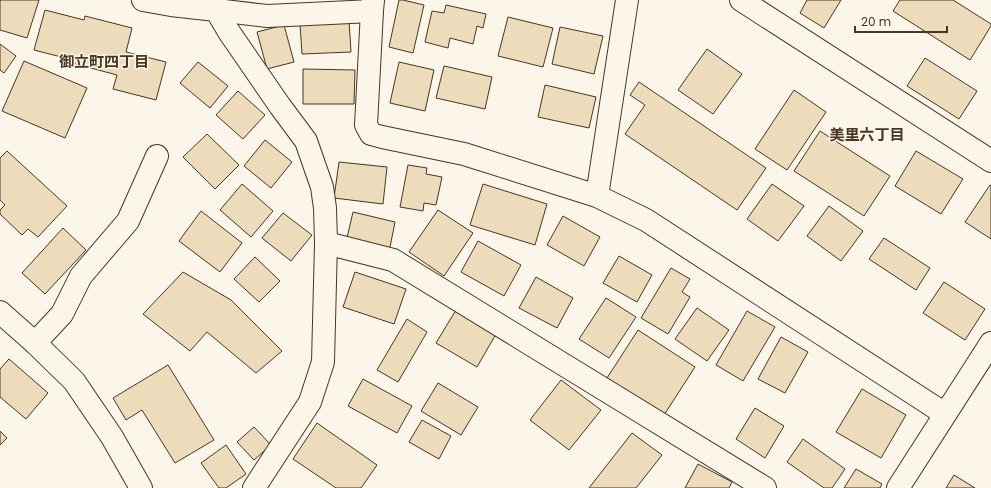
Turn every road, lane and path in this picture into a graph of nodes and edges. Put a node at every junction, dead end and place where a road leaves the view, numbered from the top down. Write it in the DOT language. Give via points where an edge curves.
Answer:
graph roads {
  1 [pos="143,0"];
  2 [pos="627,0"];
  3 [pos="741,0"];
  4 [pos="372,5"];
  5 [pos="216,10"];
  6 [pos="157,156"];
  7 [pos="991,161"];
  8 [pos="597,196"];
  9 [pos="326,243"];
  10 [pos="0,312"];
  11 [pos="991,342"];
  12 [pos="35,343"];
  13 [pos="945,414"];
  14 [pos="141,488"];
  15 [pos="254,488"];
  16 [pos="765,488"];
  17 [pos="898,488"];
  1 -- 5 [label="street"];
  2 -- 8 [label="street"];
  3 -- 7 [label="street"];
  4 -- 5 [label="street" via="267,16"];
  4 -- 8 [label="street" via="366,125 371,134 464,154"];
  5 -- 9 [label="street" via="306,141 322,187"];
  6 -- 12 [label="street" via="128,221 81,276 62,314"];
  8 -- 13 [label="street" via="646,220"];
  9 -- 15 [label="street" via="323,362 310,402"];
  9 -- 16 [label="street" via="393,260"];
  10 -- 12 [label="street"];
  11 -- 13 [label="street"];
  12 -- 14 [label="street" via="74,380 112,437"];
  13 -- 17 [label="street"];
}
